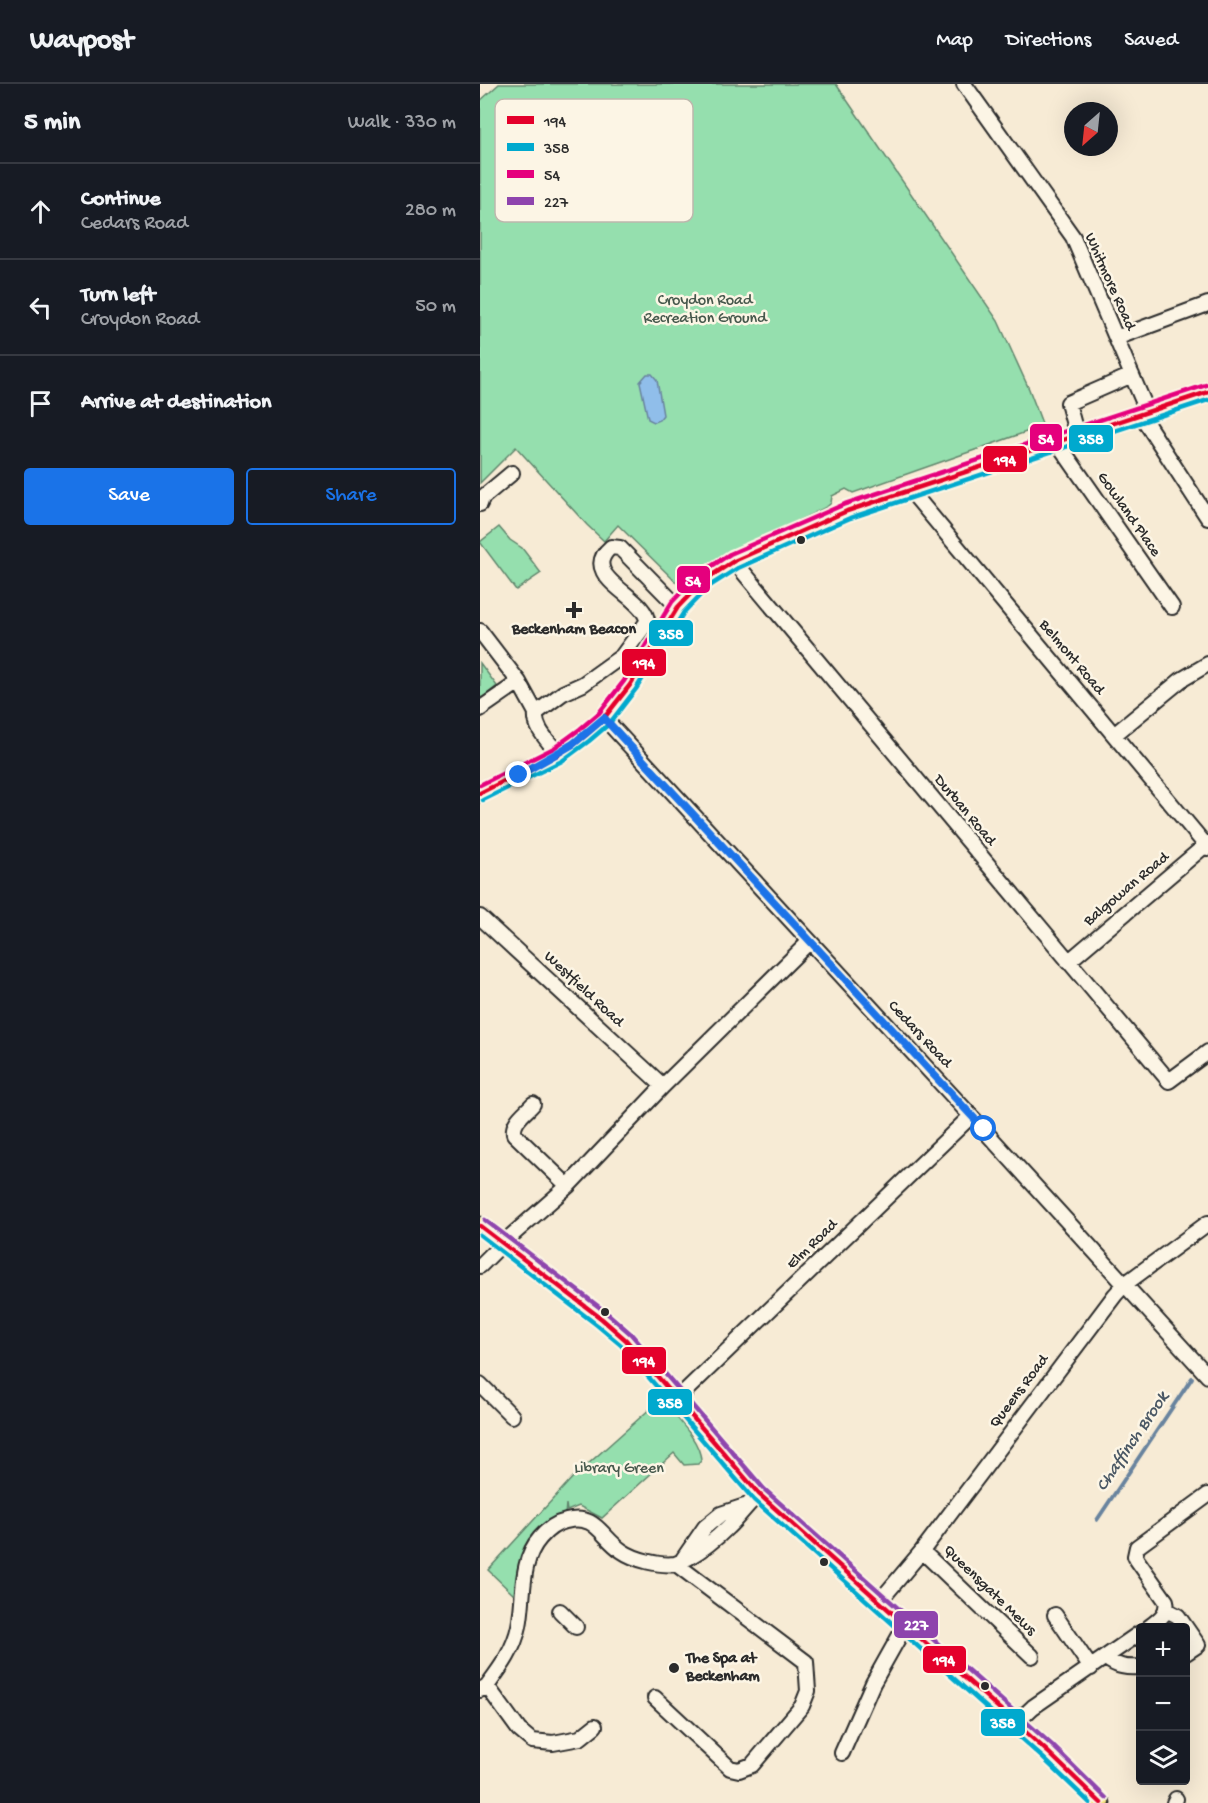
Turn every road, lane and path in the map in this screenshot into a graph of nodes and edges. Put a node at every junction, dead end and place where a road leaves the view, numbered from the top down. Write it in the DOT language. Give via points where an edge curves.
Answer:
graph roads {
  1 [pos="964,84"];
  2 [pos="1208,304"];
  3 [pos="1116,338"];
  4 [pos="1132,375"];
  5 [pos="1208,392"];
  6 [pos="1144,414"];
  7 [pos="1077,436"];
  8 [pos="1057,442"];
  9 [pos="512,473"];
  10 [pos="910,490"];
  11 [pos="480,504"];
  12 [pos="1208,518"];
  13 [pos="734,561"];
  14 [pos="678,607"];
  15 [pos="1172,607"];
  16 [pos="480,631"];
  17 [pos="1208,664"];
  18 [pos="519,682"];
  19 [pos="480,709"];
  20 [pos="536,712"];
  21 [pos="604,718"];
  22 [pos="1114,735"];
  23 [pos="558,754"];
  24 [pos="480,792"];
  25 [pos="1207,845"];
  26 [pos="480,917"];
  27 [pos="809,942"];
  28 [pos="1068,962"];
  29 [pos="1208,1052"];
  30 [pos="663,1086"];
  31 [pos="533,1104"];
  32 [pos="971,1116"];
  33 [pos="568,1186"];
  34 [pos="1208,1223"];
  35 [pos="480,1226"];
  36 [pos="503,1243"];
  37 [pos="480,1266"];
  38 [pos="1125,1284"];
  39 [pos="1208,1376"];
  40 [pos="480,1384"];
  41 [pos="677,1399"];
  42 [pos="512,1416"];
  43 [pos="759,1494"];
  44 [pos="1208,1495"];
  45 [pos="922,1551"];
  46 [pos="679,1562"];
  47 [pos="879,1602"];
  48 [pos="1166,1610"];
  49 [pos="560,1611"];
  50 [pos="1055,1615"];
  51 [pos="1154,1623"];
  52 [pos="905,1626"];
  53 [pos="576,1627"];
  54 [pos="1136,1636"];
  55 [pos="1203,1644"];
  56 [pos="1032,1656"];
  57 [pos="1106,1658"];
  58 [pos="1136,1667"];
  59 [pos="1091,1668"];
  60 [pos="483,1688"];
  61 [pos="655,1698"];
  62 [pos="1015,1724"];
  63 [pos="595,1726"];
  64 [pos="842,1754"];
  65 [pos="1101,1803"];
  1 -- 3 [label="street, Whitmore Road" via="1073,237"];
  2 -- 3 [label="street"];
  3 -- 4 [label="street, Whitmore Road"];
  4 -- 6 [label="street, Whitmore Road"];
  4 -- 7 [label="street" via="1068,402"];
  5 -- 6 [label="main road"];
  6 -- 7 [label="main road"];
  6 -- 12 [label="street, Whitmore Road"];
  7 -- 8 [label="main road"];
  8 -- 10 [label="main road"];
  8 -- 15 [label="street, Gowland Place"];
  9 -- 11 [label="street"];
  10 -- 13 [label="main road" via="848,511"];
  10 -- 22 [label="street, Belmont Road"];
  13 -- 14 [label="main road" via="703,581"];
  13 -- 28 [label="street, Durban Road"];
  14 -- 20 [label="street" via="625,551 611,547 601,562 604,573 644,613 647,622 622,656"];
  14 -- 21 [label="main road" via="630,685"];
  16 -- 18 [label="street"];
  17 -- 22 [label="street" via="1181,680"];
  18 -- 19 [label="street"];
  18 -- 20 [label="street"];
  20 -- 23 [label="street" via="537,727"];
  21 -- 23 [label="main road"];
  21 -- 27 [label="street, Cedars Road"];
  22 -- 25 [label="street, Belmont Road"];
  23 -- 24 [label="main road"];
  25 -- 28 [label="street, Balgowan Road"];
  26 -- 30 [label="street, Westfield Road"];
  27 -- 30 [label="street"];
  27 -- 32 [label="street, Cedars Road"];
  28 -- 29 [label="street, Durban Road" via="1169,1081"];
  30 -- 33 [label="street"];
  31 -- 33 [label="street" via="517,1121 514,1134"];
  32 -- 38 [label="street, Cedars Road"];
  32 -- 41 [label="street, Elm Road"];
  33 -- 36 [label="street"];
  34 -- 38 [label="street, Queens Road"];
  35 -- 36 [label="main road"];
  36 -- 37 [label="street"];
  36 -- 41 [label="main road" via="614,1329"];
  38 -- 39 [label="street, Cedars Road"];
  38 -- 45 [label="street, Queens Road"];
  40 -- 42 [label="street"];
  41 -- 43 [label="main road"];
  43 -- 46 [label="street" via="729,1527 700,1551"];
  43 -- 47 [label="main road"];
  44 -- 48 [label="street" via="1135,1551 1137,1560 1166,1601"];
  45 -- 47 [label="street, Queens Road"];
  45 -- 56 [label="street, Queensgate Mews"];
  46 -- 60 [label="street" via="642,1559 623,1552 586,1520 574,1519 552,1526 531,1552 514,1646"];
  46 -- 61 [label="street" via="806,1662 808,1691 802,1706 752,1765 739,1770 730,1768"];
  47 -- 52 [label="main road"];
  48 -- 51 [label="street"];
  48 -- 55 [label="street" via="1178,1616"];
  49 -- 53 [label="street"];
  50 -- 59 [label="street"];
  52 -- 62 [label="main road"];
  52 -- 64 [label="street" via="873,1683"];
  54 -- 57 [label="street"];
  57 -- 58 [label="street" via="1116,1665"];
  57 -- 59 [label="street"];
  59 -- 62 [label="street" via="1033,1707"];
  60 -- 63 [label="street" via="532,1740 553,1743 580,1738"];
  62 -- 65 [label="main road"];
}
